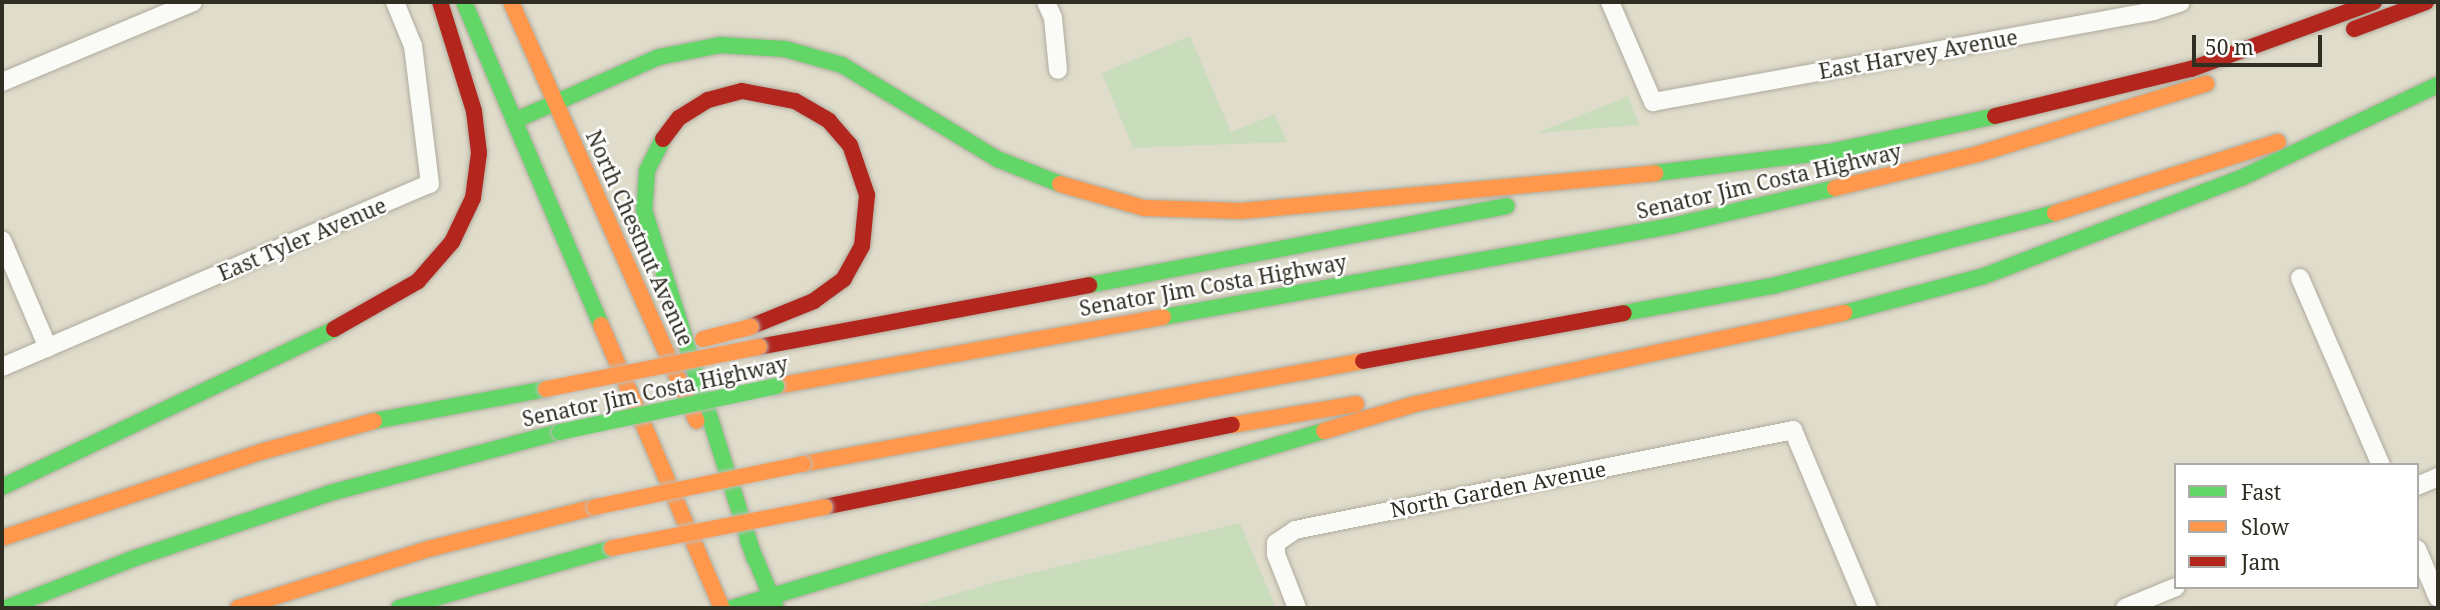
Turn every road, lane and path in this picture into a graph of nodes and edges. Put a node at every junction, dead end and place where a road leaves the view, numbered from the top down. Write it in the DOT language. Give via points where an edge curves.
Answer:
graph roads {
  1 [pos="193,2"];
  2 [pos="395,2"];
  3 [pos="440,2"];
  4 [pos="464,2"];
  5 [pos="510,2"];
  6 [pos="1046,2"];
  7 [pos="1610,2"];
  8 [pos="2181,2"];
  9 [pos="2374,2"];
  10 [pos="2426,2"];
  11 [pos="2340,34"];
  12 [pos="1058,70"];
  13 [pos="2228,76"];
  14 [pos="2,82"];
  15 [pos="2438,82"];
  16 [pos="556,101"];
  17 [pos="516,120"];
  18 [pos="1741,165"];
  19 [pos="2,240"];
  20 [pos="2300,278"];
  21 [pos="48,348"];
  22 [pos="2,367"];
  23 [pos="1541,374"];
  24 [pos="544,384"];
  25 [pos="2380,463"];
  26 [pos="2438,477"];
  27 [pos="2419,485"];
  28 [pos="2,487"];
  29 [pos="2,538"];
  30 [pos="2419,554"];
  31 [pos="755,559"];
  32 [pos="2174,588"];
  33 [pos="2438,598"];
  34 [pos="774,602"];
  35 [pos="6,608"];
  36 [pos="238,608"];
  37 [pos="399,608"];
  38 [pos="722,608"];
  39 [pos="732,608"];
  40 [pos="1297,608"];
  41 [pos="1868,608"];
  42 [pos="2125,608"];
  1 -- 14 [label="street"];
  2 -- 21 [label="street, East Tyler Avenue" via="413,46 430,184"];
  3 -- 28 [label="main road" via="474,111 479,153 473,198 452,242 435,264 372,311"];
  4 -- 17 [label="main road"];
  5 -- 16 [label="main road, North Chestnut Avenue"];
  6 -- 12 [label="street" via="1053,18"];
  7 -- 8 [label="street, East Harvey Avenue" via="1653,102 2154,11"];
  9 -- 18 [label="main road" via="2237,54 2082,97 1905,138"];
  10 -- 11 [label="main road"];
  13 -- 35 [label="main road, Senator Jim Costa Highway, bridge" via="1978,154 1671,226 776,386 560,432 330,493 135,558"];
  15 -- 23 [label="main road" via="2241,178 1984,276 1831,316"];
  15 -- 36 [label="main road, bridge" via="2150,185 1906,254 1763,287 595,506 432,548"];
  16 -- 17 [label="main road"];
  16 -- 18 [label="main road" via="637,65 680,52 720,45 785,49 842,65 997,159 1039,178 1117,203 1169,211 1380,201"];
  16 -- 31 [label="main road, North Chestnut Avenue"];
  17 -- 38 [label="main road"];
  18 -- 24 [label="main road, bridge"];
  19 -- 21 [label="street"];
  20 -- 25 [label="street"];
  21 -- 22 [label="street, East Tyler Avenue"];
  23 -- 34 [label="main road" via="1353,422"];
  23 -- 37 [label="main road, bridge" via="1130,443 612,548"];
  24 -- 29 [label="main road" via="413,411 264,451"];
  24 -- 31 [label="main road, bridge" via="750,327 814,302 844,279 862,246 867,195 850,145 829,121 796,100 742,91 693,108 666,133 647,171 643,210"];
  26 -- 27 [label="street"];
  30 -- 33 [label="street"];
  31 -- 34 [label="main road, North Chestnut Avenue"];
  32 -- 42 [label="street"];
  34 -- 39 [label="main road"];
  40 -- 41 [label="street, North Garden Avenue" via="1276,554 1276,544 1296,530 1793,430"];
}
